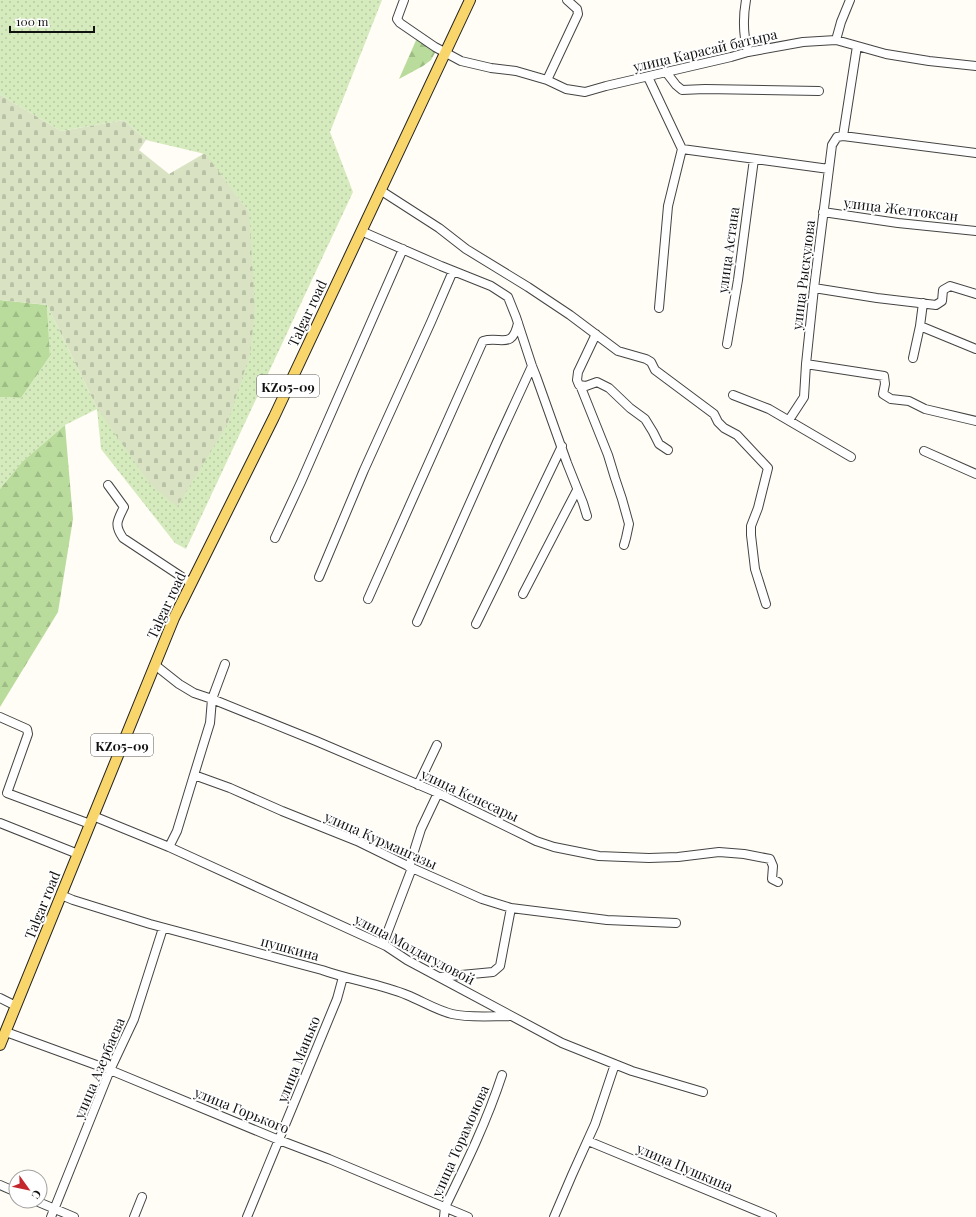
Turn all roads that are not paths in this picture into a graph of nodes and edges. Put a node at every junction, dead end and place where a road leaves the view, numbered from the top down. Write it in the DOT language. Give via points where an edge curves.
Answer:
graph roads {
  1 [pos="404,0"];
  2 [pos="470,0"];
  3 [pos="567,0"];
  4 [pos="746,0"];
  5 [pos="850,0"];
  6 [pos="836,40"];
  7 [pos="857,46"];
  8 [pos="748,52"];
  9 [pos="445,53"];
  10 [pos="976,66"];
  11 [pos="666,72"];
  12 [pos="648,77"];
  13 [pos="547,80"];
  14 [pos="819,90"];
  15 [pos="843,136"];
  16 [pos="682,149"];
  17 [pos="976,153"];
  18 [pos="754,159"];
  19 [pos="829,169"];
  20 [pos="381,187"];
  21 [pos="823,212"];
  22 [pos="361,231"];
  23 [pos="976,231"];
  24 [pos="403,249"];
  25 [pos="453,271"];
  26 [pos="814,288"];
  27 [pos="976,294"];
  28 [pos="923,303"];
  29 [pos="659,308"];
  30 [pos="518,323"];
  31 [pos="920,326"];
  32 [pos="596,334"];
  33 [pos="727,344"];
  34 [pos="976,349"];
  35 [pos="913,358"];
  36 [pos="806,364"];
  37 [pos="532,366"];
  38 [pos="580,385"];
  39 [pos="733,395"];
  40 [pos="790,420"];
  41 [pos="976,421"];
  42 [pos="562,446"];
  43 [pos="668,450"];
  44 [pos="924,451"];
  45 [pos="851,457"];
  46 [pos="976,474"];
  47 [pos="108,485"];
  48 [pos="577,490"];
  49 [pos="587,516"];
  50 [pos="275,538"];
  51 [pos="624,546"];
  52 [pos="319,577"];
  53 [pos="191,583"];
  54 [pos="523,594"];
  55 [pos="368,598"];
  56 [pos="766,604"];
  57 [pos="417,622"];
  58 [pos="476,624"];
  59 [pos="225,664"];
  60 [pos="155,665"];
  61 [pos="212,699"];
  62 [pos="0,717"];
  63 [pos="437,745"];
  64 [pos="194,775"];
  65 [pos="418,785"];
  66 [pos="438,793"];
  67 [pos="91,820"];
  68 [pos="0,823"];
  69 [pos="169,847"];
  70 [pos="78,854"];
  71 [pos="410,867"];
  72 [pos="778,882"];
  73 [pos="61,896"];
  74 [pos="511,908"];
  75 [pos="676,923"];
  76 [pos="163,928"];
  77 [pos="383,944"];
  78 [pos="343,977"];
  79 [pos="439,977"];
  80 [pos="0,998"];
  81 [pos="16,1006"];
  82 [pos="512,1016"];
  83 [pos="6,1032"];
  84 [pos="0,1045"];
  85 [pos="615,1064"];
  86 [pos="110,1070"];
  87 [pos="502,1075"];
  88 [pos="703,1092"];
  89 [pos="279,1140"];
  90 [pos="588,1141"];
  91 [pos="142,1197"];
  92 [pos="48,1206"];
  93 [pos="445,1207"];
  94 [pos="54,1209"];
  95 [pos="51,1217"];
  96 [pos="74,1217"];
  97 [pos="134,1217"];
  98 [pos="247,1217"];
  99 [pos="444,1217"];
  100 [pos="468,1217"];
  101 [pos="554,1217"];
  102 [pos="772,1217"];
  1 -- 9 [label="street, улица Карасай батыра" via="397,19 400,23"];
  2 -- 9 [label="main road, Talgar road / KZ05-09"];
  3 -- 13 [label="street" via="578,14"];
  4 -- 8 [label="street" via="744,38"];
  5 -- 6 [label="street"];
  6 -- 7 [label="street, улица Карасай батыра"];
  6 -- 8 [label="street, улица Карасай батыра" via="803,42"];
  7 -- 10 [label="street, улица Карасай батыра" via="886,54"];
  7 -- 15 [label="street"];
  8 -- 11 [label="street, улица Карасай батыра"];
  9 -- 13 [label="street, улица Карасай батыра" via="461,61 516,71"];
  9 -- 20 [label="main road, Talgar road / KZ05-09"];
  11 -- 12 [label="street, улица Карасай батыра"];
  11 -- 14 [label="street" via="682,90"];
  12 -- 13 [label="street, улица Карасай батыра" via="585,92 566,89"];
  12 -- 16 [label="street"];
  15 -- 17 [label="street"];
  15 -- 19 [label="street, улица Рыскулова" via="837,137 832,145"];
  16 -- 18 [label="street"];
  16 -- 29 [label="street" via="668,206"];
  18 -- 19 [label="street"];
  18 -- 33 [label="street, улица Астана"];
  19 -- 21 [label="street, улица Рыскулова"];
  20 -- 22 [label="main road, Talgar road / KZ05-09"];
  20 -- 32 [label="street" via="466,249 528,287"];
  21 -- 23 [label="street, улица Желтоксан"];
  21 -- 26 [label="street, улица Рыскулова"];
  22 -- 24 [label="street"];
  22 -- 53 [label="main road, Talgar road / KZ05-09" via="274,417"];
  24 -- 25 [label="street"];
  24 -- 50 [label="street"];
  25 -- 30 [label="street" via="491,286 508,297"];
  25 -- 52 [label="street"];
  26 -- 28 [label="street"];
  26 -- 36 [label="street, улица Рыскулова"];
  27 -- 28 [label="street" via="950,286 943,290 942,301 936,305"];
  28 -- 31 [label="street"];
  30 -- 37 [label="street"];
  30 -- 55 [label="street" via="514,336 509,340 483,341"];
  31 -- 34 [label="street"];
  31 -- 35 [label="street"];
  32 -- 38 [label="street" via="578,372 577,380"];
  32 -- 56 [label="street" via="618,351 651,362 655,370 714,414 724,428 737,434 768,468 751,526 755,569"];
  36 -- 40 [label="street, улица Рыскулова" via="804,397"];
  36 -- 41 [label="street" via="884,376 883,394 891,399 909,401 925,409"];
  37 -- 42 [label="street"];
  37 -- 57 [label="street"];
  38 -- 43 [label="street" via="586,386 597,382 609,388 645,419 659,444"];
  38 -- 51 [label="street" via="608,455 624,505 629,524"];
  39 -- 40 [label="street"];
  40 -- 45 [label="street"];
  42 -- 48 [label="street"];
  42 -- 58 [label="street"];
  44 -- 46 [label="street"];
  47 -- 53 [label="street" via="124,507 117,521 118,530 123,538"];
  48 -- 49 [label="street"];
  48 -- 54 [label="street"];
  53 -- 60 [label="main road, Talgar road / KZ05-09"];
  59 -- 61 [label="street"];
  60 -- 61 [label="street, улица Кенесары" via="194,693"];
  60 -- 67 [label="main road, Talgar road / KZ05-09"];
  61 -- 64 [label="street" via="210,723"];
  61 -- 65 [label="street, улица Кенесары"];
  62 -- 67 [label="street, улица Молдагуловой" via="27,729 28,734 7,793"];
  63 -- 65 [label="street"];
  64 -- 69 [label="street" via="177,831"];
  64 -- 71 [label="street, улица Курмангазы" via="357,841"];
  65 -- 66 [label="street, улица Кенесары"];
  66 -- 71 [label="street" via="421,829"];
  66 -- 72 [label="street, улица Кенесары" via="536,841 554,847 599,856 649,858 719,852 744,854 770,859 773,866 772,879"];
  67 -- 69 [label="street, улица Молдагуловой"];
  67 -- 70 [label="main road, Talgar road / KZ05-09"];
  68 -- 70 [label="street"];
  69 -- 77 [label="street, улица Молдагуловой"];
  70 -- 73 [label="main road, Talgar road / KZ05-09"];
  71 -- 74 [label="street, улица Курмангазы" via="482,899"];
  71 -- 77 [label="street"];
  73 -- 76 [label="street, пушкина"];
  73 -- 81 [label="main road, Talgar road / KZ05-09"];
  74 -- 75 [label="street, улица Курмангазы" via="607,920"];
  74 -- 79 [label="street" via="500,966 493,972"];
  76 -- 78 [label="street, пушкина"];
  76 -- 86 [label="street, улица Азербаева" via="134,1018"];
  77 -- 79 [label="street, улица Молдагуловой"];
  78 -- 82 [label="street, пушкина" via="407,995 453,1014"];
  78 -- 89 [label="street, улица Манько" via="337,999"];
  79 -- 82 [label="street, улица Молдагуловой"];
  80 -- 81 [label="street"];
  81 -- 83 [label="main road, Talgar road / KZ05-09"];
  82 -- 85 [label="street, улица Молдагуловой" via="562,1043"];
  83 -- 84 [label="main road, Talgar road / KZ05-09"];
  83 -- 86 [label="street, улица Горького"];
  85 -- 88 [label="street, улица Молдагуловой"];
  85 -- 90 [label="street"];
  86 -- 89 [label="street, улица Горького"];
  86 -- 94 [label="street, улица Азербаева"];
  87 -- 93 [label="street, улица Торамонова" via="480,1133"];
  89 -- 93 [label="street, улица Горького"];
  89 -- 98 [label="street, улица Манько"];
  90 -- 101 [label="street"];
  90 -- 102 [label="street, улица Пушкина"];
  91 -- 97 [label="street"];
  92 -- 94 [label="street"];
  93 -- 99 [label="street, улица Торамонова"];
  93 -- 100 [label="street, улица Горького"];
  94 -- 95 [label="street, улица Азербаева"];
  94 -- 96 [label="street"];
}
